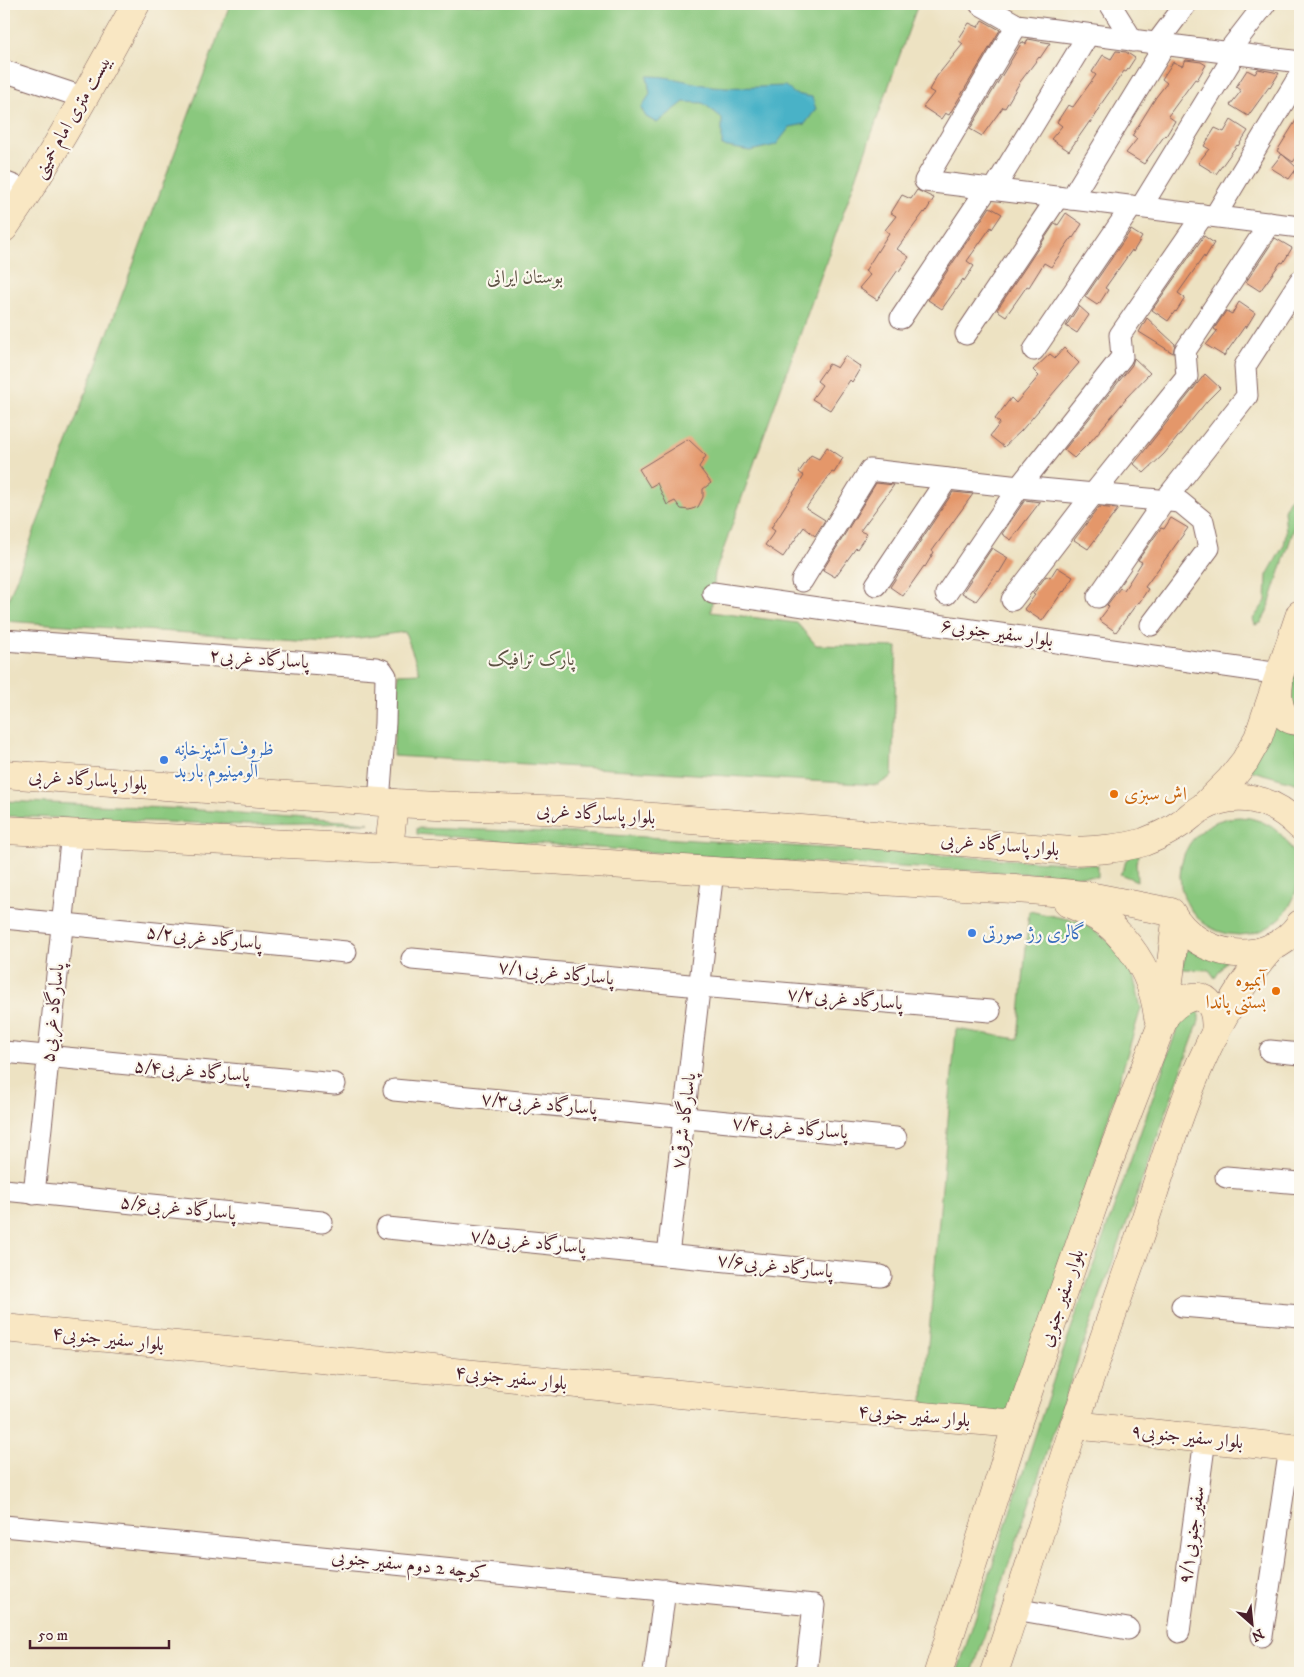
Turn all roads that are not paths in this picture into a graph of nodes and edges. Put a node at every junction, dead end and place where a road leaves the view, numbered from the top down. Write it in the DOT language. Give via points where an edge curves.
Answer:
graph roads {
  1 [pos="136,4"];
  2 [pos="980,4"];
  3 [pos="1110,4"];
  4 [pos="1186,4"];
  5 [pos="1265,4"];
  6 [pos="1017,25"];
  7 [pos="1088,35"];
  8 [pos="1133,41"];
  9 [pos="1160,44"];
  10 [pos="1231,53"];
  11 [pos="1300,62"];
  12 [pos="4,71"];
  13 [pos="1300,75"];
  14 [pos="84,98"];
  15 [pos="4,182"];
  16 [pos="991,189"];
  17 [pos="29,192"];
  18 [pos="1065,198"];
  19 [pos="1137,207"];
  20 [pos="1209,216"];
  21 [pos="1270,223"];
  22 [pos="1300,227"];
  23 [pos="4,228"];
  24 [pos="1300,281"];
  25 [pos="901,318"];
  26 [pos="966,334"];
  27 [pos="1034,350"];
  28 [pos="946,479"];
  29 [pos="1019,487"];
  30 [pos="1094,493"];
  31 [pos="1165,500"];
  32 [pos="802,581"];
  33 [pos="876,585"];
  34 [pos="713,593"];
  35 [pos="946,594"];
  36 [pos="1098,597"];
  37 [pos="1012,600"];
  38 [pos="1300,614"];
  39 [pos="1151,625"];
  40 [pos="4,640"];
  41 [pos="1280,674"];
  42 [pos="1300,721"];
  43 [pos="4,774"];
  44 [pos="387,803"];
  45 [pos="1192,815"];
  46 [pos="1300,826"];
  47 [pos="4,830"];
  48 [pos="72,832"];
  49 [pos="390,848"];
  50 [pos="713,871"];
  51 [pos="1030,890"];
  52 [pos="1173,916"];
  53 [pos="4,918"];
  54 [pos="62,924"];
  55 [pos="1299,927"];
  56 [pos="1272,947"];
  57 [pos="346,952"];
  58 [pos="412,959"];
  59 [pos="700,986"];
  60 [pos="990,1012"];
  61 [pos="1161,1027"];
  62 [pos="1215,1034"];
  63 [pos="4,1052"];
  64 [pos="1270,1052"];
  65 [pos="1300,1054"];
  66 [pos="48,1057"];
  67 [pos="335,1084"];
  68 [pos="394,1090"];
  69 [pos="684,1118"];
  70 [pos="896,1138"];
  71 [pos="1226,1177"];
  72 [pos="1300,1183"];
  73 [pos="4,1190"];
  74 [pos="34,1194"];
  75 [pos="322,1222"];
  76 [pos="387,1228"];
  77 [pos="668,1255"];
  78 [pos="882,1276"];
  79 [pos="1182,1306"];
  80 [pos="1300,1316"];
  81 [pos="4,1330"];
  82 [pos="1017,1424"];
  83 [pos="1074,1425"];
  84 [pos="1205,1439"];
  85 [pos="1295,1449"];
  86 [pos="4,1526"];
  87 [pos="665,1590"];
  88 [pos="1016,1609"];
  89 [pos="1128,1629"];
  90 [pos="1180,1632"];
  91 [pos="1262,1636"];
  92 [pos="654,1673"];
  93 [pos="806,1673"];
  94 [pos="938,1673"];
  95 [pos="994,1673"];
  1 -- 14 [label="main road, بیست متری امام خمینی"];
  2 -- 6 [label="street"];
  3 -- 8 [label="street"];
  4 -- 9 [label="street"];
  5 -- 10 [label="street"];
  6 -- 7 [label="street"];
  6 -- 16 [label="street" via="925,181"];
  7 -- 8 [label="street"];
  7 -- 16 [label="street"];
  8 -- 9 [label="street"];
  9 -- 10 [label="street"];
  9 -- 18 [label="street"];
  10 -- 11 [label="street"];
  10 -- 19 [label="street"];
  12 -- 14 [label="street"];
  13 -- 20 [label="street"];
  14 -- 17 [label="main road, بیست متری امام خمینی"];
  15 -- 17 [label="street"];
  16 -- 18 [label="street"];
  16 -- 25 [label="street"];
  17 -- 23 [label="main road, بیست متری امام خمینی"];
  18 -- 19 [label="street"];
  18 -- 26 [label="street"];
  19 -- 20 [label="street"];
  19 -- 27 [label="street"];
  20 -- 21 [label="street"];
  20 -- 29 [label="street" via="1120,335 1122,356"];
  21 -- 22 [label="street"];
  21 -- 30 [label="street" via="1185,351 1188,377"];
  24 -- 31 [label="street" via="1245,366 1248,396"];
  28 -- 29 [label="street"];
  28 -- 32 [label="street" via="870,470"];
  28 -- 33 [label="street"];
  29 -- 30 [label="street"];
  29 -- 35 [label="street"];
  30 -- 31 [label="street"];
  30 -- 37 [label="street"];
  31 -- 36 [label="street"];
  31 -- 39 [label="street" via="1180,502 1203,521 1209,548"];
  34 -- 41 [label="street, بلوار سفیر جنوبی۶"];
  38 -- 41 [label="main road"];
  40 -- 44 [label="street, پاسارگاد غربی۲" via="382,670 386,676"];
  41 -- 42 [label="main road" via="1280,710 1294,721"];
  41 -- 45 [label="main road" via="1258,738 1245,761 1230,780"];
  43 -- 44 [label="main road, بلوار پاسارگاد غربی"];
  44 -- 45 [label="main road, بلوار پاسارگاد غربی" via="605,813 1072,851 1102,850 1143,842 1167,832"];
  44 -- 49 [label="main road"];
  45 -- 46 [label="main road" via="1218,801 1255,799 1288,814"];
  47 -- 48 [label="main road"];
  48 -- 49 [label="main road"];
  48 -- 54 [label="street, پاسارگاد غربی۵"];
  49 -- 50 [label="main road"];
  50 -- 51 [label="main road"];
  50 -- 59 [label="street, پاسارگاد شرقی۷"];
  51 -- 52 [label="main road" via="1084,895"];
  51 -- 61 [label="main road" via="1067,902 1104,920 1116,930 1131,947 1150,980"];
  52 -- 56 [label="main road" via="1191,937 1209,948 1251,953"];
  52 -- 61 [label="main road, بلوار سفیر جنوبی"];
  53 -- 54 [label="street, پاسارگاد غربی۵/۲"];
  54 -- 57 [label="street, پاسارگاد غربی۵/۲"];
  54 -- 66 [label="street, پاسارگاد غربی۵"];
  55 -- 56 [label="main road"];
  56 -- 62 [label="main road" via="1228,1006"];
  58 -- 59 [label="street, پاسارگاد غربی۷/۱"];
  59 -- 60 [label="street, پاسارگاد غربی۷/۲"];
  59 -- 69 [label="street, پاسارگاد شرقی۷"];
  61 -- 62 [label="main road" via="1172,1006 1191,996 1200,996 1214,1014"];
  61 -- 82 [label="main road, بلوار سفیر جنوبی" via="1106,1170"];
  62 -- 83 [label="main road" via="1180,1113"];
  63 -- 66 [label="street, پاسارگاد غربی۵/۴"];
  64 -- 65 [label="street"];
  66 -- 67 [label="street, پاسارگاد غربی۵/۴"];
  66 -- 74 [label="street, پاسارگاد غربی۵"];
  68 -- 69 [label="street, پاسارگاد غربی۷/۳"];
  69 -- 70 [label="street, پاسارگاد غربی۷/۴"];
  69 -- 77 [label="street, پاسارگاد شرقی۷"];
  71 -- 72 [label="street"];
  73 -- 74 [label="street, پاسارگاد غربی۵/۶"];
  74 -- 75 [label="street, پاسارگاد غربی۵/۶"];
  76 -- 77 [label="street, پاسارگاد غربی۷/۵"];
  77 -- 78 [label="street, پاسارگاد غربی۷/۶"];
  79 -- 80 [label="street"];
  81 -- 82 [label="main road, بلوار سفیر جنوبی۴"];
  82 -- 94 [label="main road, بلوار سفیر جنوبی"];
  83 -- 84 [label="main road, بلوار سفیر جنوبی۹"];
  83 -- 88 [label="main road"];
  84 -- 85 [label="main road, بلوار سفیر جنوبی۹"];
  84 -- 90 [label="street, سفیر جنوبی۹/۱"];
  85 -- 91 [label="street"];
  86 -- 87 [label="street, کوچه 2 دوم سفیر جنوبی"];
  87 -- 92 [label="street"];
  87 -- 93 [label="street, کوچه 2 دوم سفیر جنوبی" via="814,1605"];
  88 -- 89 [label="street"];
  88 -- 95 [label="main road"];
}
